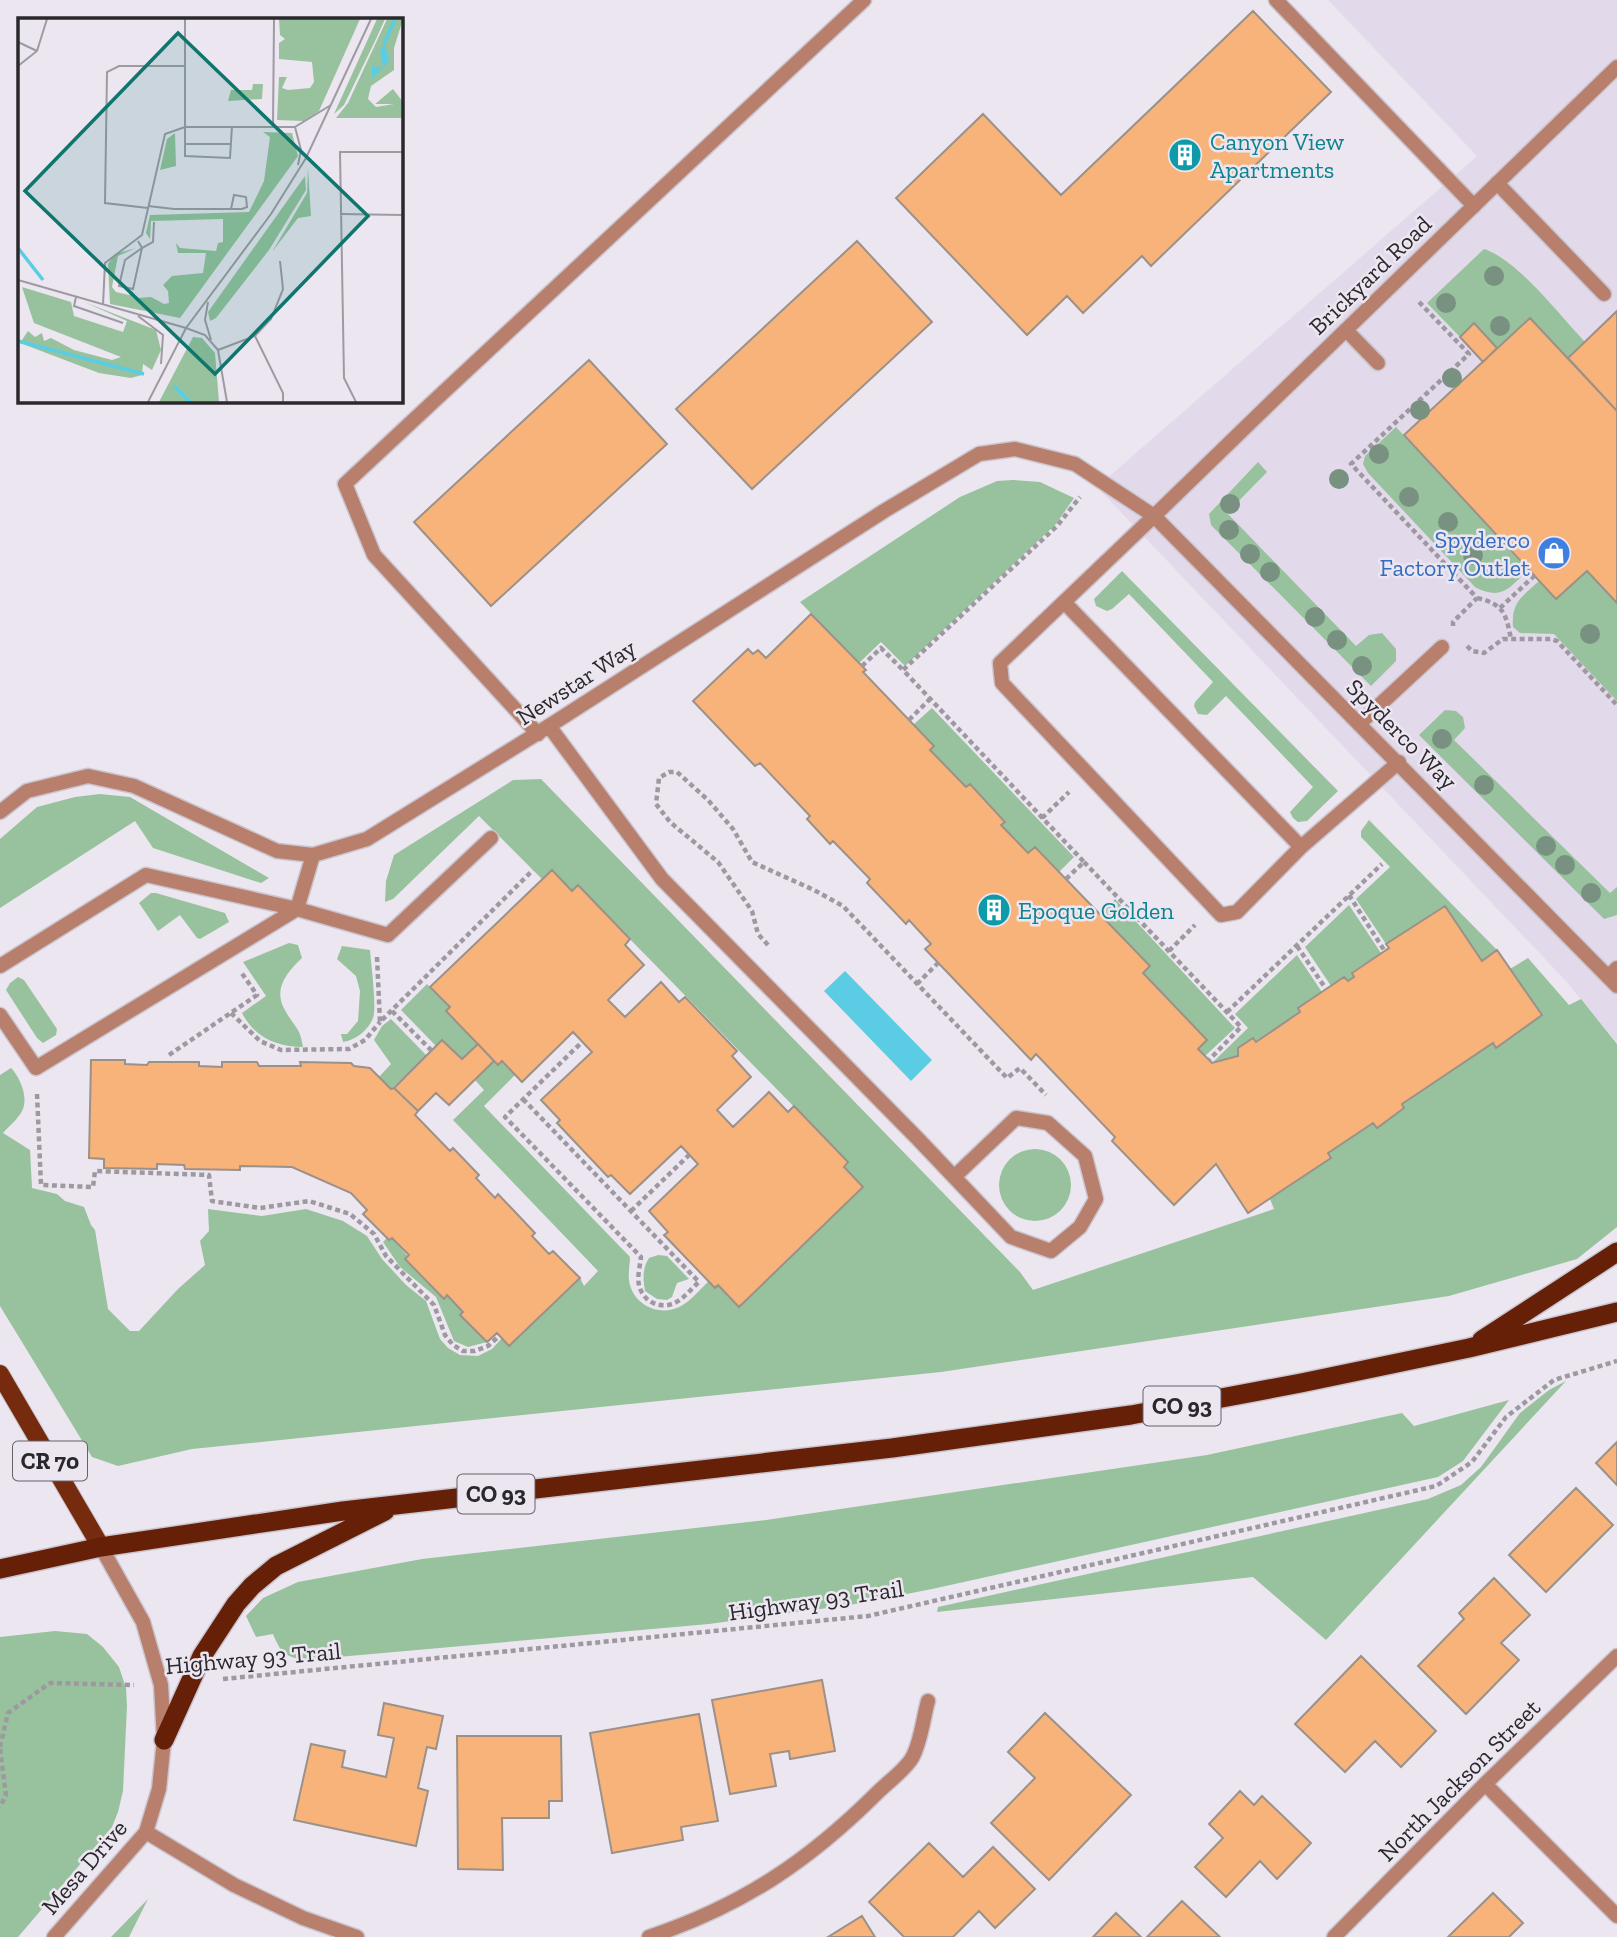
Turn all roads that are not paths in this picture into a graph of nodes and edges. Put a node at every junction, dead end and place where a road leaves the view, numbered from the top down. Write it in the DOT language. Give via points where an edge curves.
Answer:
graph roads {
  1 [pos="864,0"];
  2 [pos="1276,0"];
  3 [pos="1617,67"];
  4 [pos="1497,183"];
  5 [pos="1474,206"];
  6 [pos="1604,294"];
  7 [pos="1346,330"];
  8 [pos="1378,363"];
  9 [pos="1154,516"];
  10 [pos="1064,603"];
  11 [pos="1442,647"];
  12 [pos="1359,724"];
  13 [pos="544,730"];
  14 [pos="1399,762"];
  15 [pos="0,813"];
  16 [pos="491,838"];
  17 [pos="1301,847"];
  18 [pos="313,855"];
  19 [pos="297,909"];
  20 [pos="0,966"];
  21 [pos="1614,977"];
  22 [pos="0,1015"];
  23 [pos="954,1177"];
  24 [pos="1617,1252"];
  25 [pos="1617,1312"];
  26 [pos="1469,1348"];
  27 [pos="0,1374"];
  28 [pos="396,1505"];
  29 [pos="101,1547"];
  30 [pos="0,1569"];
  31 [pos="1617,1656"];
  32 [pos="928,1701"];
  33 [pos="164,1740"];
  34 [pos="1485,1784"];
  35 [pos="146,1832"];
  36 [pos="1617,1916"];
  37 [pos="54,1937"];
  38 [pos="357,1937"];
  39 [pos="649,1937"];
  40 [pos="1334,1937"];
  1 -- 13 [label="street" via="345,484 374,555"];
  2 -- 5 [label="street"];
  3 -- 4 [label="street, Brickyard Road"];
  4 -- 5 [label="street, Brickyard Road"];
  4 -- 6 [label="street"];
  5 -- 7 [label="street, Brickyard Road"];
  7 -- 8 [label="street"];
  7 -- 9 [label="street, Brickyard Road"];
  9 -- 10 [label="street, Brickyard Road"];
  9 -- 12 [label="street, Spyderco Way"];
  9 -- 13 [label="street, Newstar Way" via="1075,464 1015,449 979,454 884,510"];
  10 -- 17 [label="street"];
  10 -- 17 [label="street, Brickyard Road" via="1000,663 1002,683 1213,907 1221,915 1237,912"];
  11 -- 12 [label="street"];
  12 -- 14 [label="street, Spyderco Way"];
  13 -- 18 [label="street, Newstar Way" via="366,839"];
  13 -- 23 [label="street" via="662,879"];
  14 -- 17 [label="street"];
  14 -- 21 [label="street, Spyderco Way"];
  15 -- 18 [label="street, Newstar Way" via="27,791 88,776 134,786 277,851"];
  16 -- 19 [label="street" via="388,935"];
  18 -- 19 [label="street"];
  19 -- 20 [label="street" via="146,875"];
  19 -- 22 [label="street" via="36,1068"];
  23 -- 23 [label="street" via="1011,1237 1051,1251 1080,1227 1096,1199 1086,1156 1048,1123 1016,1118"];
  24 -- 26 [label="highway"];
  25 -- 26 [label="highway, CO 93"];
  26 -- 28 [label="highway, CO 93" via="1131,1415 892,1448"];
  27 -- 29 [label="main road, CR 70"];
  28 -- 29 [label="highway, CO 93"];
  28 -- 33 [label="highway" via="264,1574 202,1656"];
  29 -- 30 [label="highway, CO 93"];
  29 -- 33 [label="street, Mesa Drive" via="143,1622 161,1685"];
  31 -- 34 [label="street, North Jackson Street"];
  32 -- 39 [label="street" via="912,1759 812,1853 745,1897 693,1923"];
  33 -- 35 [label="street, Mesa Drive" via="159,1789"];
  34 -- 36 [label="street"];
  34 -- 40 [label="street, North Jackson Street"];
  35 -- 37 [label="street, Mesa Drive"];
  35 -- 38 [label="street" via="234,1885 303,1918"];
}
